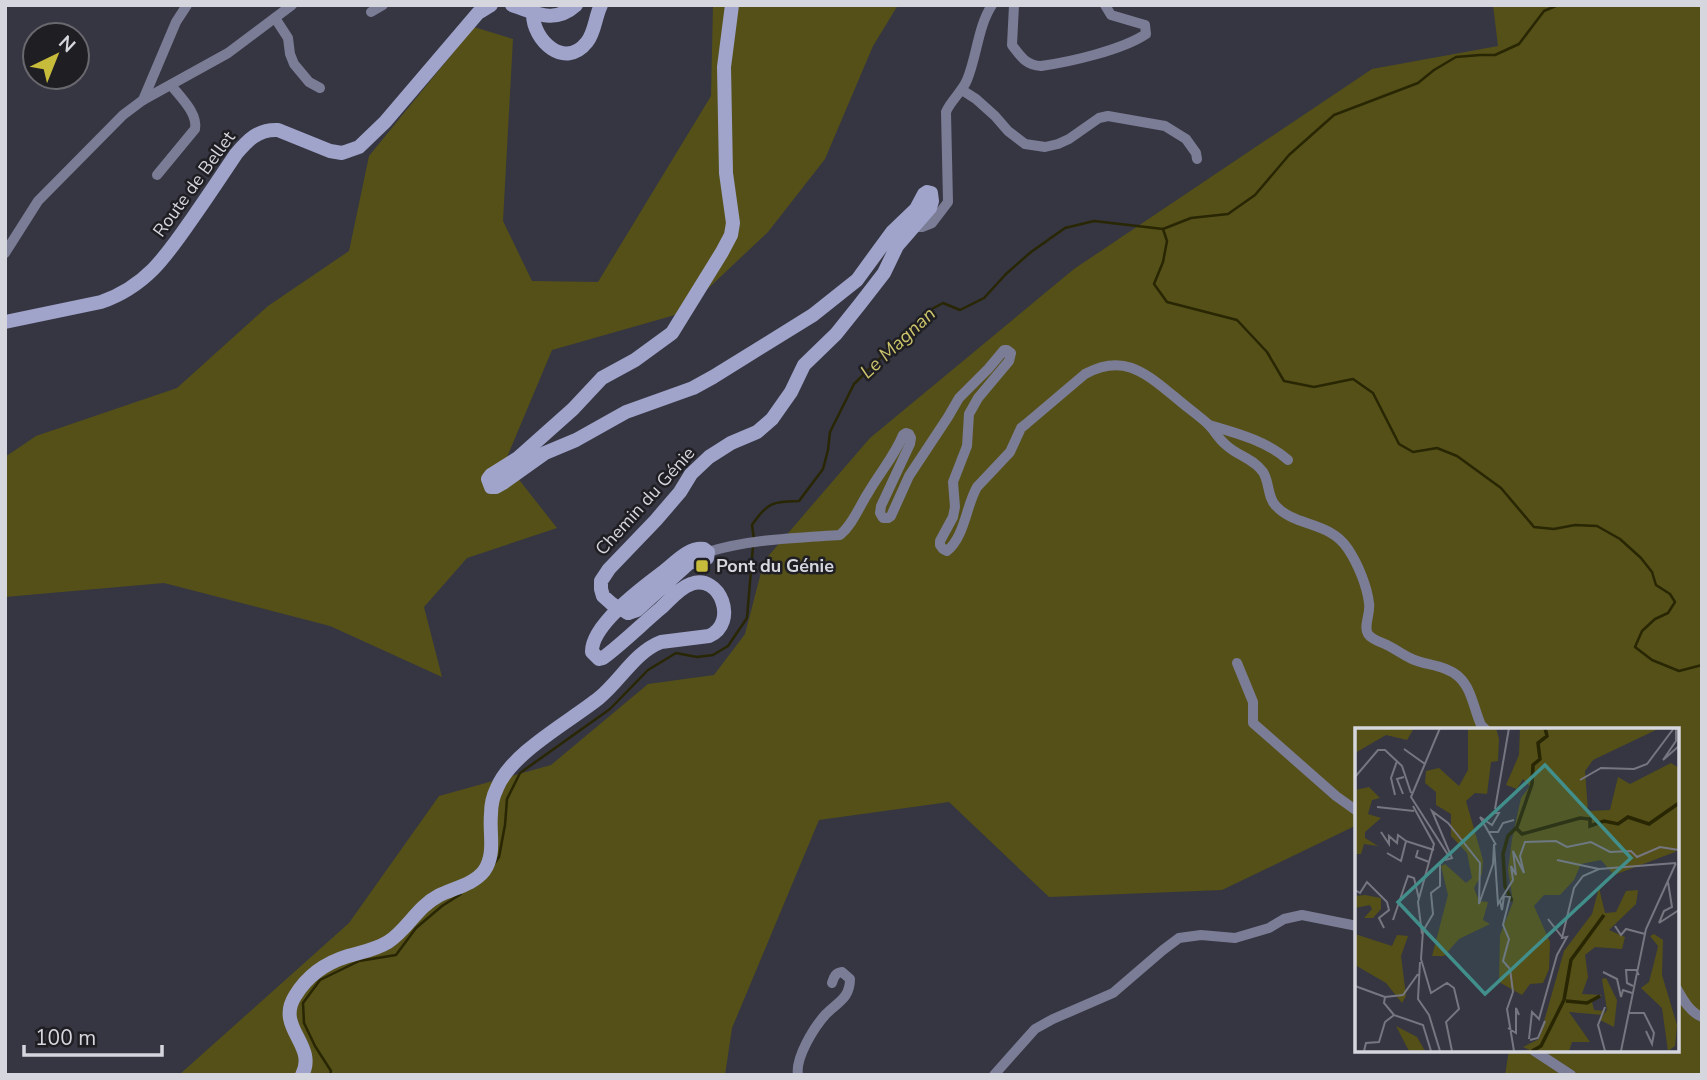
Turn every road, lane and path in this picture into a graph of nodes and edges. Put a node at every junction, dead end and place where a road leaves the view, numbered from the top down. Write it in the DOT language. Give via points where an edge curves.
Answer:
graph roads {
  1 [pos="187,5"];
  2 [pos="292,5"];
  3 [pos="383,5"];
  4 [pos="491,5"];
  5 [pos="512,5"];
  6 [pos="576,5"];
  7 [pos="601,5"];
  8 [pos="732,5"];
  9 [pos="992,5"];
  10 [pos="1014,5"];
  11 [pos="1105,5"];
  12 [pos="371,12"];
  13 [pos="533,14"];
  14 [pos="275,18"];
  15 [pos="171,85"];
  16 [pos="320,88"];
  17 [pos="962,90"];
  18 [pos="143,100"];
  19 [pos="1197,159"];
  20 [pos="157,175"];
  21 [pos="914,227"];
  22 [pos="5,253"];
  23 [pos="5,322"];
  24 [pos="1209,425"];
  25 [pos="1288,460"];
  26 [pos="709,552"];
  27 [pos="1237,663"];
  28 [pos="1484,728"];
  29 [pos="1355,810"];
  30 [pos="1355,926"];
  31 [pos="832,983"];
  32 [pos="1679,992"];
  33 [pos="1702,1017"];
  34 [pos="1536,1052"];
  35 [pos="302,1075"];
  36 [pos="798,1075"];
  37 [pos="994,1075"];
  38 [pos="1571,1075"];
  1 -- 18 [label="street"];
  2 -- 14 [label="street"];
  3 -- 12 [label="street"];
  4 -- 23 [label="street, Route de Bellet" via="478,13 359,148 342,153 278,130 256,134 246,141 161,262 143,280 101,302"];
  5 -- 13 [label="street"];
  6 -- 13 [label="street" via="560,14"];
  7 -- 13 [label="street" via="587,42 569,52 552,50 544,43"];
  8 -- 21 [label="street, Chemin du Génie" via="724,67 731,235 672,333 601,378 518,458 491,475 491,487 626,412 703,383 813,315 856,280 924,194 931,193 930,208"];
  9 -- 17 [label="street"];
  10 -- 11 [label="street" via="1012,45 1025,62 1041,66 1092,55 1146,34 1145,25 1111,15"];
  14 -- 15 [label="street" via="228,53"];
  14 -- 16 [label="street" via="288,38 295,64"];
  15 -- 18 [label="street"];
  15 -- 20 [label="street" via="197,125"];
  17 -- 19 [label="street" via="1025,144 1058,144 1108,116 1165,126 1186,139"];
  17 -- 21 [label="street" via="946,112 948,202 932,223"];
  18 -- 22 [label="street" via="47,191"];
  21 -- 26 [label="street, Chemin du Génie, bridge" via="860,304 804,365 772,419 709,457 691,474 656,520 609,569 601,581 603,596 628,613 636,610 689,563 707,558"];
  24 -- 25 [label="street" via="1266,445"];
  24 -- 26 [label="street, Chemin du Génie" via="1138,370 1126,365 1096,368 1021,428 1010,452 977,487 951,548 943,550 940,541 953,517 953,482 967,446 969,414 1011,356 1004,350 959,398 909,476 891,516 883,518 881,506 910,444 906,433 840,535 770,540"];
  24 -- 28 [label="street, Chemin du Génie" via="1232,451 1250,459 1264,474 1277,508 1340,539 1365,587 1370,605 1368,634 1411,659 1459,677"];
  26 -- 35 [label="street" via="696,549 646,584 606,622 592,652 603,658 692,583 712,587 722,599 723,621 715,633 654,645 600,698 519,759 497,787 490,860 476,879 422,906 387,942 310,976 289,1010 290,1023 306,1056"];
  27 -- 29 [label="street" via="1253,702 1253,723"];
  30 -- 37 [label="street" via="1302,915 1235,938 1179,938 1113,993 1035,1029"];
  31 -- 36 [label="street" via="842,972 850,979 850,987 803,1050"];
  32 -- 33 [label="street"];
  34 -- 38 [label="street"];
}
